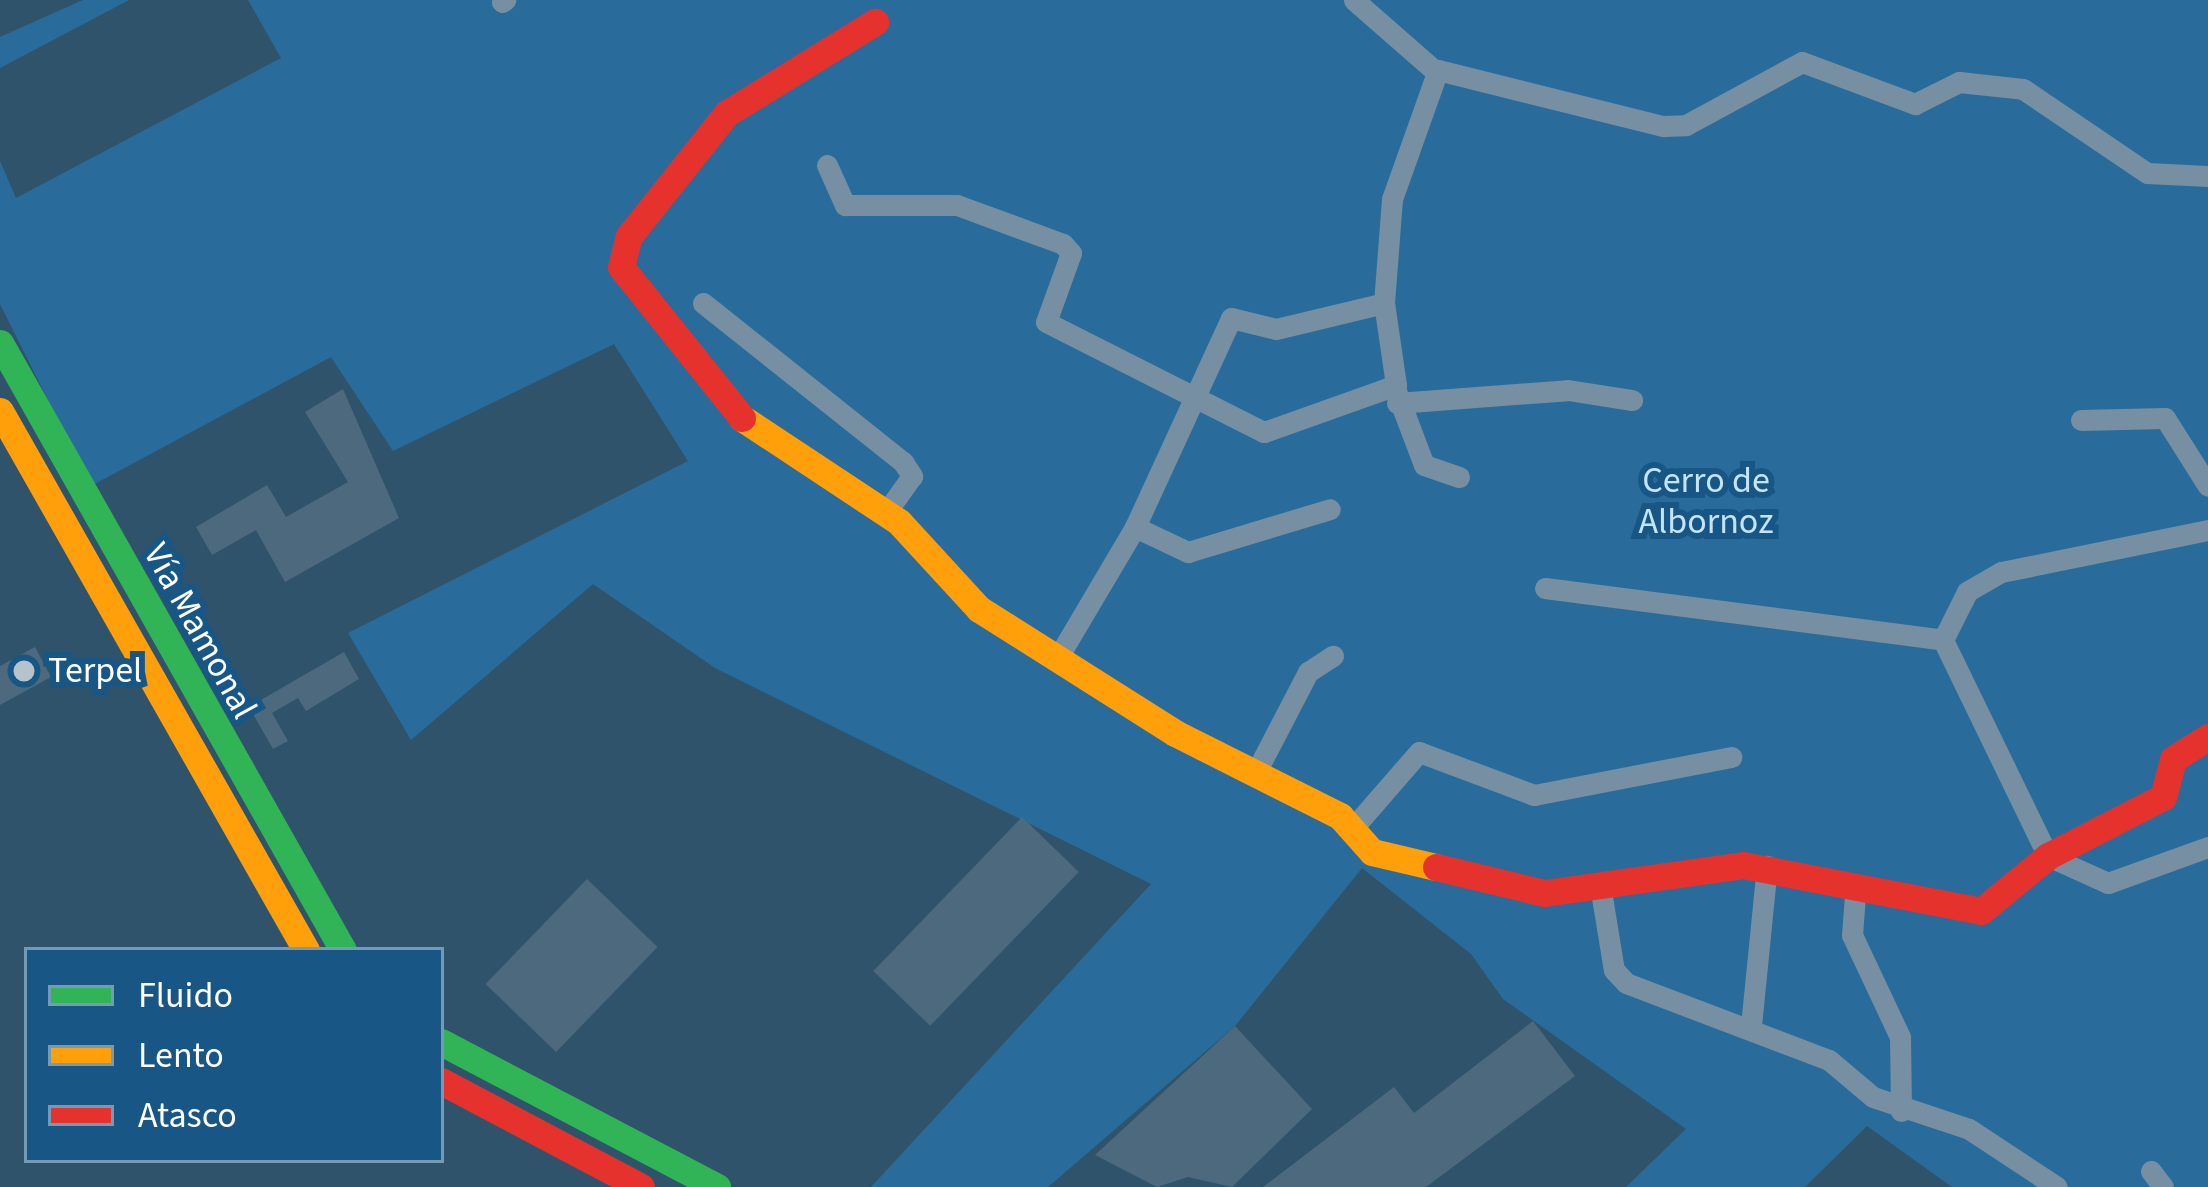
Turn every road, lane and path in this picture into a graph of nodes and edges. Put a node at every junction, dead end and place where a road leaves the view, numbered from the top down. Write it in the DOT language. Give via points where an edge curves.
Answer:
graph roads {
  1 [pos="1354,0"];
  2 [pos="875,22"];
  3 [pos="1436,71"];
  4 [pos="827,165"];
  5 [pos="2208,176"];
  6 [pos="703,303"];
  7 [pos="1384,303"];
  8 [pos="0,343"];
  9 [pos="1396,394"];
  10 [pos="1632,400"];
  11 [pos="1193,401"];
  12 [pos="0,411"];
  13 [pos="2080,420"];
  14 [pos="1459,477"];
  15 [pos="2208,486"];
  16 [pos="1330,508"];
  17 [pos="885,514"];
  18 [pos="1135,527"];
  19 [pos="2208,530"];
  20 [pos="1545,588"];
  21 [pos="1943,640"];
  22 [pos="1333,656"];
  23 [pos="1057,659"];
  24 [pos="2208,737"];
  25 [pos="1731,758"];
  26 [pos="1256,772"];
  27 [pos="1352,829"];
  28 [pos="2208,847"];
  29 [pos="2048,856"];
  30 [pos="1767,866"];
  31 [pos="1600,892"];
  32 [pos="1855,896"];
  33 [pos="305,947"];
  34 [pos="341,947"];
  35 [pos="1751,1026"];
  36 [pos="444,1044"];
  37 [pos="444,1083"];
  38 [pos="1901,1111"];
  39 [pos="641,1187"];
  40 [pos="717,1187"];
  41 [pos="2056,1187"];
  1 -- 3 [label="street"];
  2 -- 17 [label="street" via="728,113 619,258 669,342 733,412"];
  3 -- 5 [label="street" via="1663,126 1686,125 1802,62 1900,102 1959,82 2023,89 2147,173"];
  3 -- 7 [label="street" via="1392,200"];
  4 -- 11 [label="street" via="845,205 958,205 1063,244 1071,253 1046,322"];
  6 -- 17 [label="street" via="903,462 912,476"];
  7 -- 9 [label="street"];
  7 -- 11 [label="street" via="1276,329 1232,318"];
  8 -- 34 [label="street, Vía Mamonal"];
  9 -- 10 [label="street" via="1568,390"];
  9 -- 11 [label="street" via="1264,432"];
  9 -- 14 [label="street" via="1424,465"];
  11 -- 18 [label="street"];
  12 -- 33 [label="street, Vía Mamonal"];
  13 -- 15 [label="street" via="2165,418"];
  16 -- 18 [label="street" via="1188,552"];
  17 -- 23 [label="street" via="979,609"];
  18 -- 23 [label="street"];
  19 -- 21 [label="street" via="2001,572 1967,592"];
  20 -- 21 [label="street"];
  21 -- 29 [label="street"];
  22 -- 26 [label="street" via="1308,671"];
  23 -- 26 [label="street"];
  24 -- 29 [label="street" via="2173,759 2163,797"];
  25 -- 27 [label="street" via="1534,794 1419,752"];
  26 -- 27 [label="street"];
  27 -- 31 [label="street" via="1372,852 1505,887"];
  28 -- 29 [label="street" via="2108,883"];
  29 -- 32 [label="street" via="1981,911"];
  30 -- 31 [label="street"];
  30 -- 32 [label="street" via="1817,872"];
  30 -- 35 [label="street"];
  31 -- 35 [label="street" via="1614,970 1627,982"];
  32 -- 38 [label="street" via="1852,934 1900,1037"];
  35 -- 38 [label="street" via="1828,1060"];
  36 -- 40 [label="street"];
  37 -- 39 [label="street"];
  38 -- 41 [label="street" via="1969,1129"];
}
